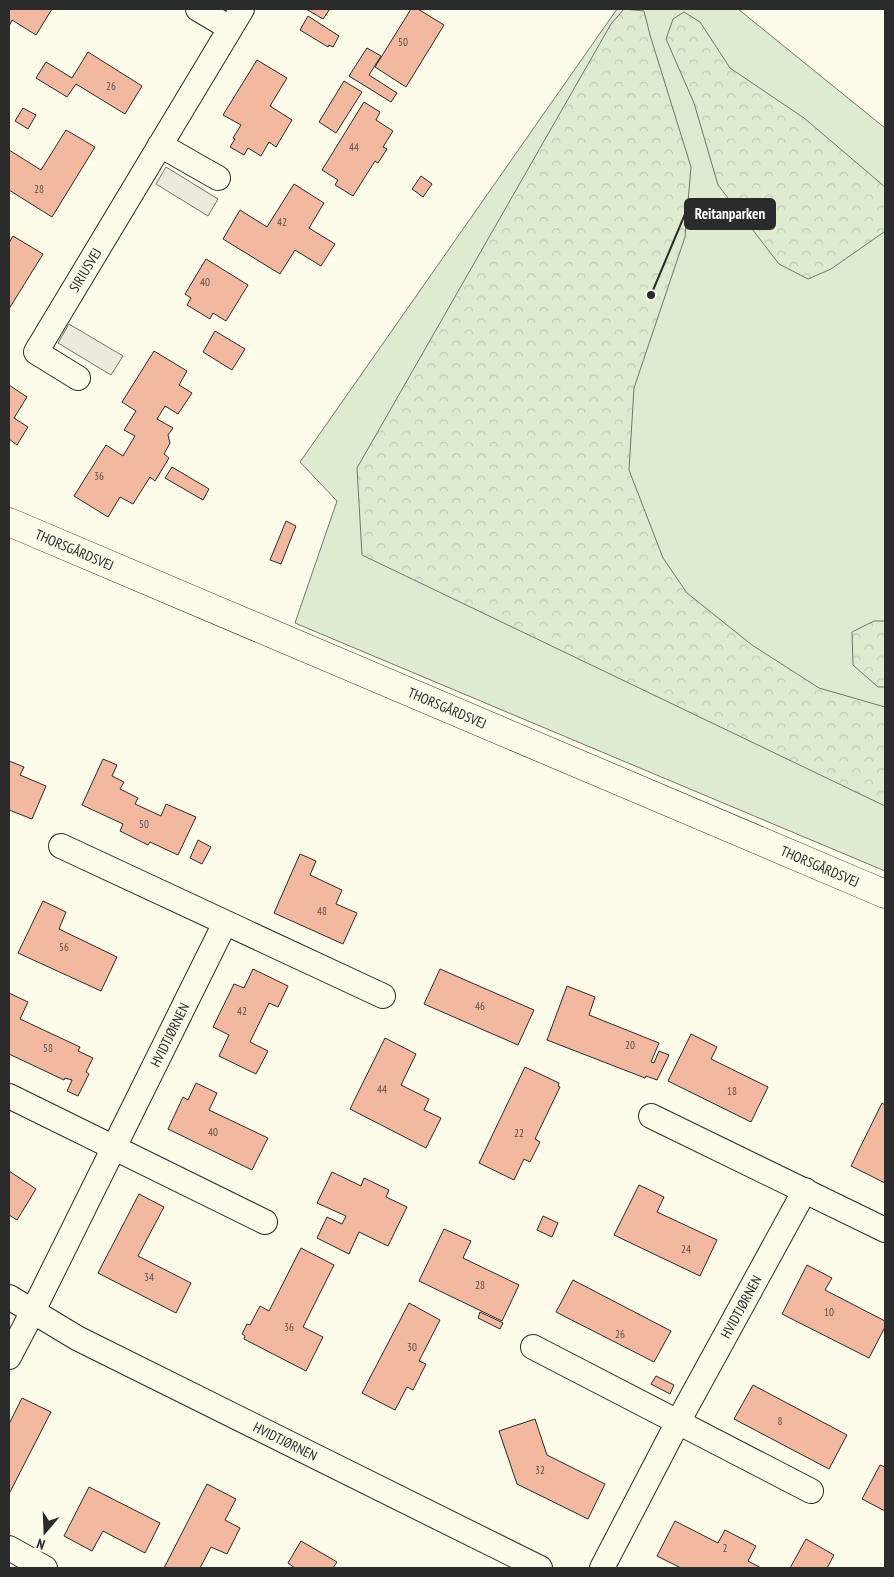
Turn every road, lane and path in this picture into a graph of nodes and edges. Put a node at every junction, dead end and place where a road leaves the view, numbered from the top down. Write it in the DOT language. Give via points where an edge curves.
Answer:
graph roads {
  1 [pos="198,9"];
  2 [pos="236,19"];
  3 [pos="160,145"];
  4 [pos="218,178"];
  5 [pos="78,378"];
  6 [pos="9,522"];
  7 [pos="61,846"];
  8 [pos="885,894"];
  9 [pos="225,923"];
  10 [pos="383,996"];
  11 [pos="9,1096"];
  12 [pos="651,1116"];
  13 [pos="113,1147"];
  14 [pos="805,1190"];
  15 [pos="265,1222"];
  16 [pos="885,1230"];
  17 [pos="9,1298"];
  18 [pos="33,1311"];
  19 [pos="533,1347"];
  20 [pos="9,1357"];
  21 [pos="678,1422"];
  22 [pos="811,1491"];
  23 [pos="9,1548"];
  24 [pos="45,1568"];
  25 [pos="540,1568"];
  26 [pos="602,1568"];
  1 -- 2 [label="street, SIRIUSVEJ"];
  2 -- 3 [label="street, SIRIUSVEJ"];
  3 -- 4 [label="street"];
  3 -- 5 [label="street, SIRIUSVEJ" via="36,352"];
  6 -- 8 [label="street, THORSGÅRDSVEJ"];
  7 -- 9 [label="street"];
  9 -- 10 [label="street"];
  9 -- 13 [label="street, HVIDTJØRNEN"];
  11 -- 13 [label="street"];
  12 -- 14 [label="street"];
  13 -- 15 [label="street"];
  13 -- 18 [label="street, HVIDTJØRNEN"];
  14 -- 16 [label="street"];
  14 -- 21 [label="street, HVIDTJØRNEN"];
  17 -- 18 [label="street, HVIDTJØRNEN"];
  18 -- 20 [label="street, HVIDTJØRNEN"];
  18 -- 25 [label="street, HVIDTJØRNEN" via="77,1338"];
  19 -- 21 [label="street"];
  21 -- 22 [label="street"];
  21 -- 26 [label="street, HVIDTJØRNEN"];
  23 -- 24 [label="street"];
}
